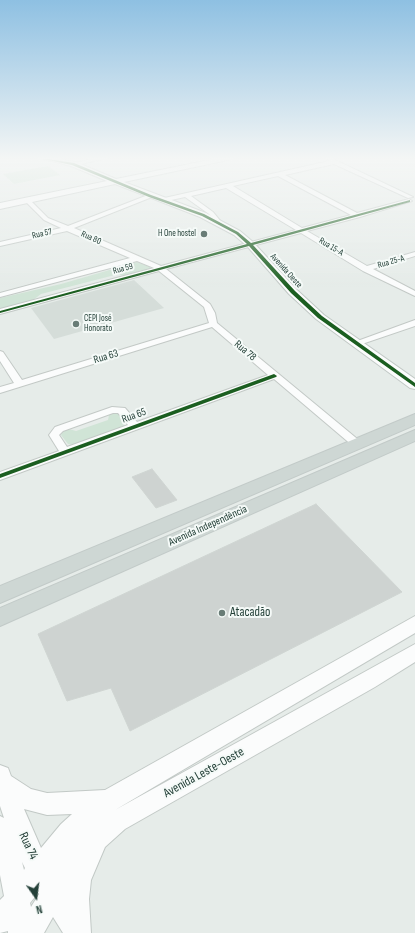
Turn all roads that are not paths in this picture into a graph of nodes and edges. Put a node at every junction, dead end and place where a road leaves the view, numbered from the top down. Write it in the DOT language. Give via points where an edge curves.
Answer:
graph roads {
  1 [pos="20,202"];
  2 [pos="29,202"];
  3 [pos="136,202"];
  4 [pos="166,202"];
  5 [pos="195,202"];
  6 [pos="254,202"];
  7 [pos="331,202"];
  8 [pos="407,202"];
  9 [pos="0,206"];
  10 [pos="358,216"];
  11 [pos="219,223"];
  12 [pos="69,228"];
  13 [pos="304,231"];
  14 [pos="0,244"];
  15 [pos="250,244"];
  16 [pos="415,254"];
  17 [pos="138,258"];
  18 [pos="160,268"];
  19 [pos="366,268"];
  20 [pos="415,294"];
  21 [pos="0,295"];
  22 [pos="0,312"];
  23 [pos="415,323"];
  24 [pos="213,324"];
  25 [pos="356,343"];
  26 [pos="0,354"];
  27 [pos="274,376"];
  28 [pos="20,384"];
  29 [pos="415,385"];
  30 [pos="0,390"];
  31 [pos="415,419"];
  32 [pos="135,426"];
  33 [pos="415,435"];
  34 [pos="357,444"];
  35 [pos="65,452"];
  36 [pos="0,476"];
  37 [pos="0,595"];
  38 [pos="0,617"];
  39 [pos="415,624"];
  40 [pos="415,652"];
  41 [pos="2,780"];
  42 [pos="112,811"];
  43 [pos="0,828"];
  44 [pos="39,869"];
  45 [pos="53,895"];
  46 [pos="17,900"];
  47 [pos="0,921"];
  48 [pos="21,933"];
  49 [pos="30,933"];
  50 [pos="78,933"];
  1 -- 9 [label="street"];
  2 -- 12 [label="street, Rua 80" via="46,219"];
  3 -- 12 [label="street, Rua 57"];
  4 -- 11 [label="street, Avenida Oeste"];
  5 -- 11 [label="street, Avenida Oeste" via="211,213"];
  6 -- 13 [label="street, Rua 15-A"];
  7 -- 10 [label="street"];
  8 -- 10 [label="street, Rua 59"];
  10 -- 13 [label="street, Rua 59"];
  11 -- 15 [label="street, Avenida Oeste"];
  12 -- 14 [label="street, Rua 57"];
  12 -- 17 [label="street, Rua 80"];
  13 -- 15 [label="street, Rua 59"];
  13 -- 19 [label="street, Rua 15-A"];
  15 -- 18 [label="street, Rua 59"];
  15 -- 25 [label="street, Avenida Oeste" via="293,292 320,317"];
  16 -- 19 [label="street, Rua 25-A"];
  17 -- 18 [label="street, Rua 78"];
  17 -- 21 [label="street, Rua 59"];
  18 -- 22 [label="street, Rua 59"];
  18 -- 24 [label="street, Rua 78" via="207,306"];
  19 -- 20 [label="street, Rua 15-A"];
  23 -- 25 [label="street"];
  24 -- 27 [label="street, Rua 78"];
  24 -- 28 [label="street, Rua 63"];
  25 -- 29 [label="street, Avenida Oeste"];
  26 -- 28 [label="street"];
  27 -- 32 [label="street, Rua 65"];
  27 -- 34 [label="street, Rua 78"];
  28 -- 30 [label="street, Rua 63"];
  31 -- 34 [label="main road, Avenida Independência"];
  32 -- 35 [label="street, Rua 65"];
  32 -- 35 [label="street, Rua 65" via="121,410 112,410 59,429 54,435"];
  33 -- 38 [label="main road, Avenida Independência"];
  34 -- 37 [label="main road, Avenida Independência"];
  35 -- 36 [label="street, Rua 65"];
  39 -- 42 [label="street, Avenida Leste-Oeste"];
  40 -- 42 [label="street, Avenida Leste-Oeste" via="368,681"];
  41 -- 42 [label="street, Avenida Leste-Oeste" via="27,799 47,804"];
  41 -- 44 [label="street, Rua 74" via="25,842"];
  42 -- 44 [label="street, Avenida Leste-Oeste" via="69,832"];
  42 -- 45 [label="street, Avenida Leste-Oeste" via="66,873"];
  42 -- 50 [label="street" via="85,861 76,898"];
  43 -- 46 [label="street, Rua 74" via="8,851"];
  44 -- 45 [label="street, Rua 74"];
  44 -- 46 [label="street, Avenida Leste-Oeste"];
  45 -- 49 [label="street, Avenida Leste-Oeste"];
  45 -- 50 [label="street, Rua 74"];
  46 -- 47 [label="street, Avenida Leste-Oeste"];
  46 -- 48 [label="street, Rua 74"];
}
